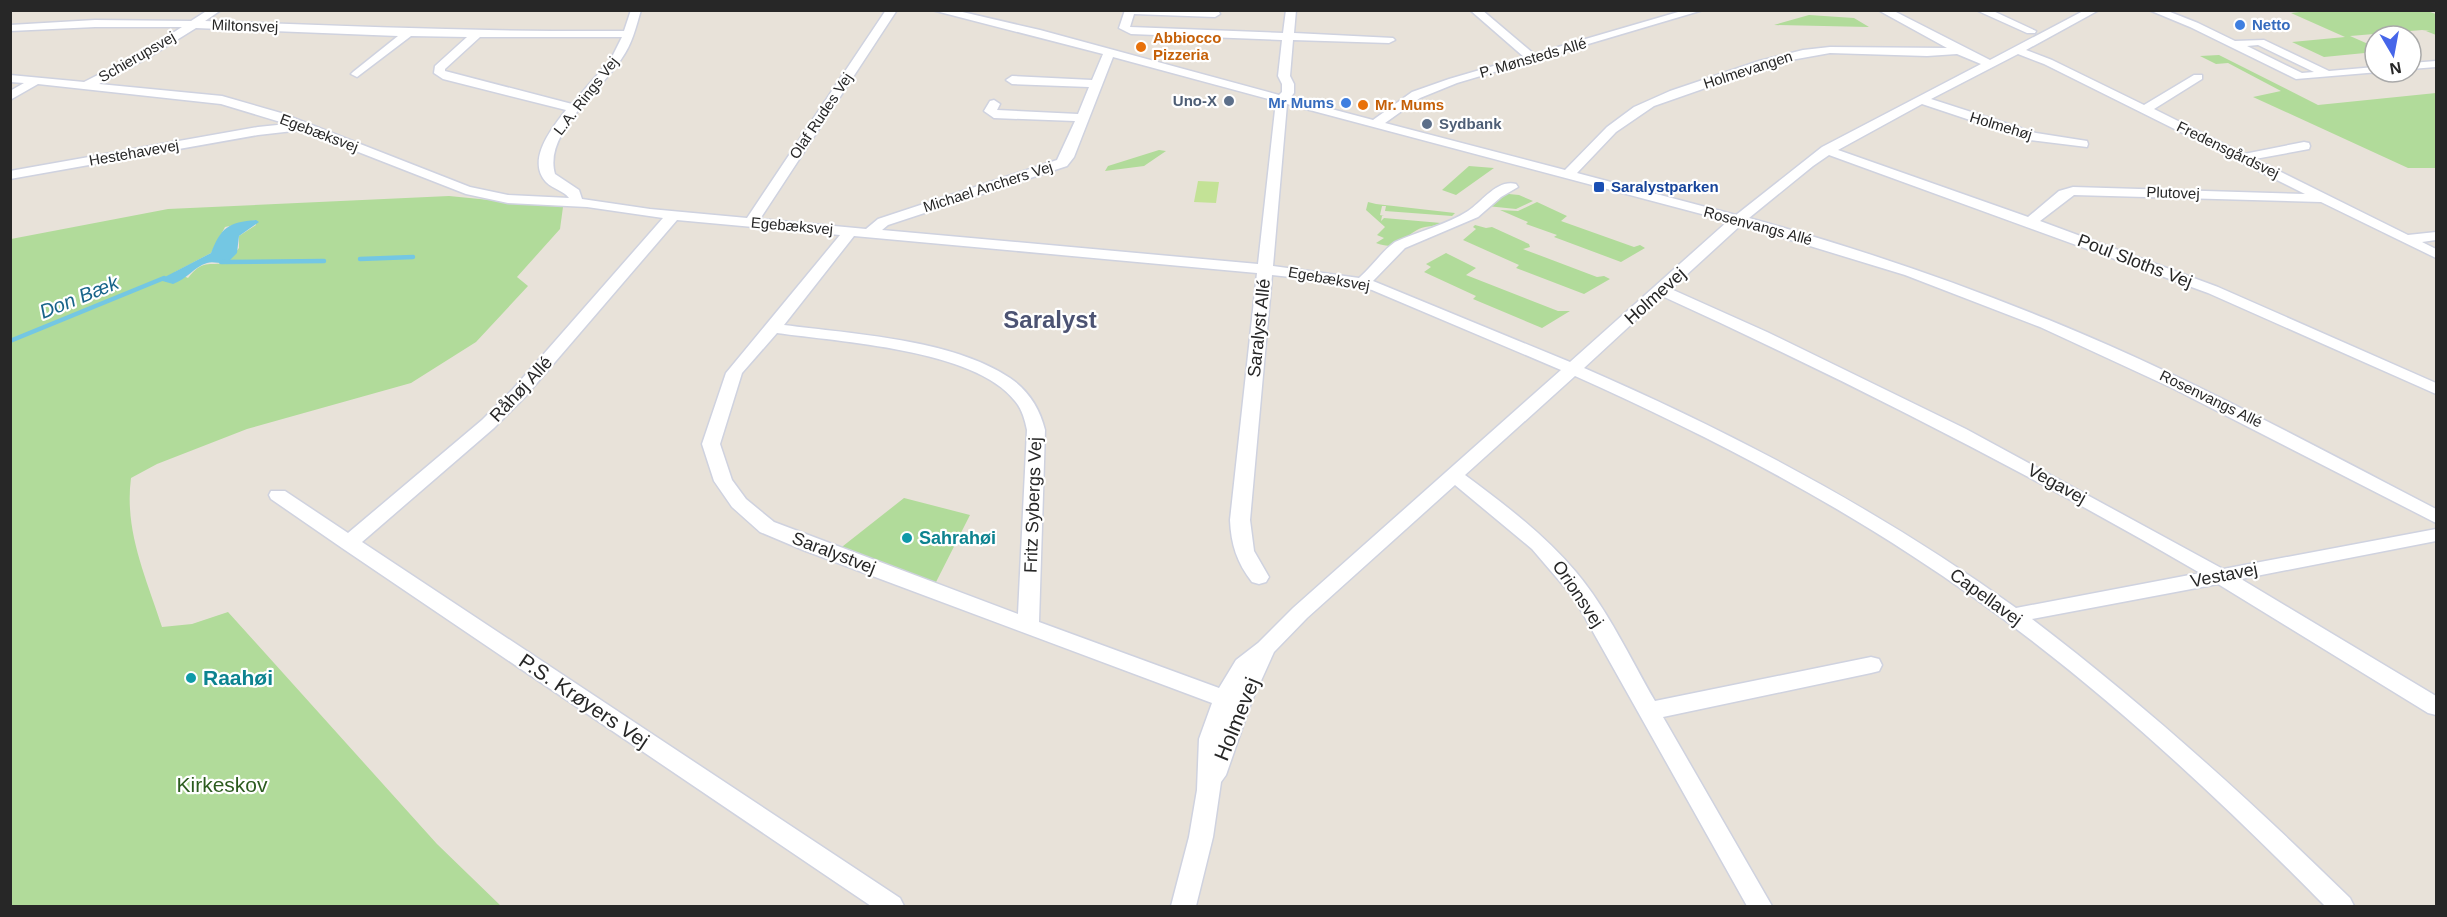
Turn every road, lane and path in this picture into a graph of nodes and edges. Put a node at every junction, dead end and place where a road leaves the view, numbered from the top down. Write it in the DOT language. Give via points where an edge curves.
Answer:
graph roads {
  1 [pos="216,10"];
  2 [pos="636,10"];
  3 [pos="892,10"];
  4 [pos="937,10"];
  5 [pos="1291,10"];
  6 [pos="1475,10"];
  7 [pos="1698,10"];
  8 [pos="1883,10"];
  9 [pos="1981,10"];
  10 [pos="2094,10"];
  11 [pos="2154,10"];
  12 [pos="1130,11"];
  13 [pos="1215,14"];
  14 [pos="194,24"];
  15 [pos="10,28"];
  16 [pos="2031,31"];
  17 [pos="408,33"];
  18 [pos="628,34"];
  19 [pos="476,35"];
  20 [pos="1288,37"];
  21 [pos="1389,40"];
  22 [pos="1959,50"];
  23 [pos="2017,50"];
  24 [pos="1109,52"];
  25 [pos="1532,58"];
  26 [pos="1992,64"];
  27 [pos="2363,71"];
  28 [pos="357,74"];
  29 [pos="2198,77"];
  30 [pos="10,78"];
  31 [pos="37,80"];
  32 [pos="1012,81"];
  33 [pos="1096,84"];
  34 [pos="88,85"];
  35 [pos="1275,96"];
  36 [pos="10,97"];
  37 [pos="1922,100"];
  38 [pos="993,104"];
  39 [pos="576,108"];
  40 [pos="2143,109"];
  41 [pos="277,116"];
  42 [pos="1083,118"];
  43 [pos="1376,123"];
  44 [pos="304,127"];
  45 [pos="258,131"];
  46 [pos="2082,144"];
  47 [pos="2304,146"];
  48 [pos="1827,150"];
  49 [pos="2243,158"];
  50 [pos="10,175"];
  51 [pos="1568,175"];
  52 [pos="1511,187"];
  53 [pos="2326,199"];
  54 [pos="573,203"];
  55 [pos="674,215"];
  56 [pos="1738,220"];
  57 [pos="751,222"];
  58 [pos="2030,222"];
  59 [pos="860,232"];
  60 [pos="2436,236"];
  61 [pos="2406,239"];
  62 [pos="2436,254"];
  63 [pos="1265,269"];
  64 [pos="1362,283"];
  65 [pos="1661,291"];
  66 [pos="773,328"];
  67 [pos="1574,369"];
  68 [pos="2436,389"];
  69 [pos="1454,475"];
  70 [pos="278,495"];
  71 [pos="2436,517"];
  72 [pos="2436,534"];
  73 [pos="349,543"];
  74 [pos="2222,576"];
  75 [pos="1259,577"];
  76 [pos="2012,616"];
  77 [pos="1028,627"];
  78 [pos="1870,665"];
  79 [pos="1232,701"];
  80 [pos="2436,706"];
  81 [pos="1649,711"];
  82 [pos="891,906"];
  83 [pos="1183,906"];
  84 [pos="1760,906"];
  85 [pos="2341,906"];
  1 -- 14 [label="street, Schierupsvej"];
  2 -- 18 [label="street, L.A. Rings Vej"];
  3 -- 57 [label="street, Olaf Rudes Vej"];
  4 -- 24 [label="street, Rosenvangs Allé"];
  5 -- 20 [label="street, Saralyst Allé"];
  6 -- 25 [label="street"];
  7 -- 25 [label="street, P. Mønsteds Allé"];
  8 -- 22 [label="street"];
  9 -- 16 [label="street"];
  10 -- 23 [label="street, Holmevej"];
  11 -- 27 [label="street" via="2234,44 2260,42 2327,74"];
  12 -- 13 [label="street"];
  12 -- 20 [label="street" via="1126,30"];
  14 -- 15 [label="street, Miltonsvej" via="85,23"];
  14 -- 17 [label="street, Miltonsvej"];
  14 -- 34 [label="street, Schierupsvej"];
  17 -- 19 [label="street, Miltonsvej"];
  17 -- 28 [label="street"];
  18 -- 19 [label="street, Miltonsvej"];
  18 -- 39 [label="street, L.A. Rings Vej" via="616,61"];
  19 -- 39 [label="street" via="444,62 440,73"];
  20 -- 21 [label="street"];
  20 -- 35 [label="street, Saralyst Allé" via="1284,76 1288,93"];
  22 -- 26 [label="street"];
  22 -- 51 [label="street, Holmevangen" via="1828,50 1784,57 1638,109 1624,118"];
  23 -- 26 [label="street, Holmevej"];
  23 -- 40 [label="street, Fredensgårdsvej"];
  24 -- 33 [label="street, Michael Anchers Vej"];
  24 -- 35 [label="street, Rosenvangs Allé"];
  25 -- 43 [label="street, P. Mønsteds Allé" via="1416,95"];
  26 -- 37 [label="street, Holmevej"];
  29 -- 40 [label="street"];
  30 -- 31 [label="street, Egebæksvej"];
  31 -- 34 [label="street, Egebæksvej"];
  31 -- 36 [label="street"];
  32 -- 33 [label="street"];
  33 -- 42 [label="street, Michael Anchers Vej"];
  34 -- 41 [label="street, Egebæksvej" via="222,100"];
  35 -- 43 [label="street, Rosenvangs Allé"];
  35 -- 63 [label="street, Saralyst Allé"];
  37 -- 46 [label="street, Holmehøj" via="2034,137"];
  37 -- 48 [label="street, Holmevej"];
  38 -- 42 [label="street" via="990,111 994,114"];
  39 -- 54 [label="street, L.A. Rings Vej" via="555,134 545,160 547,174 574,193"];
  40 -- 49 [label="street, Fredensgårdsvej"];
  41 -- 44 [label="street, Egebæksvej"];
  41 -- 45 [label="street, Hestehavevej"];
  42 -- 59 [label="street, Michael Anchers Vej" via="1062,163"];
  43 -- 51 [label="street, Rosenvangs Allé"];
  44 -- 45 [label="street, Hestehavevej"];
  44 -- 54 [label="street, Egebæksvej" via="466,190 508,199"];
  45 -- 50 [label="street, Hestehavevej"];
  47 -- 49 [label="street"];
  48 -- 56 [label="street, Holmevej"];
  48 -- 58 [label="street, Poul Sloths Vej"];
  49 -- 53 [label="street, Fredensgårdsvej"];
  51 -- 56 [label="street, Rosenvangs Allé"];
  52 -- 64 [label="street" via="1473,214 1400,246"];
  53 -- 58 [label="street, Plutovej" via="2073,191"];
  53 -- 61 [label="street, Fredensgårdsvej"];
  54 -- 55 [label="street, Egebæksvej"];
  55 -- 57 [label="street, Egebæksvej"];
  55 -- 73 [label="street, Råhøj Allé" via="488,424"];
  56 -- 65 [label="street, Holmevej"];
  56 -- 71 [label="street, Rosenvangs Allé" via="1911,272 2052,326 2237,412"];
  57 -- 59 [label="street, Egebæksvej"];
  58 -- 68 [label="street, Poul Sloths Vej" via="2213,290"];
  59 -- 63 [label="street, Egebæksvej"];
  59 -- 66 [label="street, Saralystvej"];
  60 -- 61 [label="street"];
  61 -- 62 [label="street, Fredensgårdsvej"];
  63 -- 64 [label="street, Egebæksvej"];
  63 -- 75 [label="street, Saralyst Allé" via="1240,527 1245,556"];
  64 -- 67 [label="street, Egebæksvej"];
  65 -- 67 [label="street, Holmevej"];
  65 -- 74 [label="street, Vegavej" via="1773,340 1980,442"];
  66 -- 77 [label="street, Fritz Sybergs Vej" via="910,348 959,361 1004,381 1027,404 1036,430"];
  66 -- 77 [label="street, Saralystvej" via="734,373 711,444 723,482 739,503 767,527"];
  67 -- 69 [label="street, Holmevej"];
  67 -- 76 [label="street, Capellavej" via="1680,416 1835,499 1911,545"];
  69 -- 79 [label="street, Holmevej" via="1296,617 1265,649"];
  69 -- 81 [label="street, Orionsvej" via="1532,538 1567,573"];
  70 -- 73 [label="street, P.S. Krøyers Vej"];
  72 -- 74 [label="street, Vestavej"];
  73 -- 82 [label="street, P.S. Krøyers Vej"];
  74 -- 76 [label="street, Vestavej"];
  74 -- 80 [label="street, Vegavej"];
  76 -- 85 [label="street, Capellavej" via="2137,714"];
  77 -- 79 [label="street, Saralystvej"];
  78 -- 81 [label="street"];
  79 -- 83 [label="street, Holmevej"];
  81 -- 84 [label="street, Orionsvej"];
}
